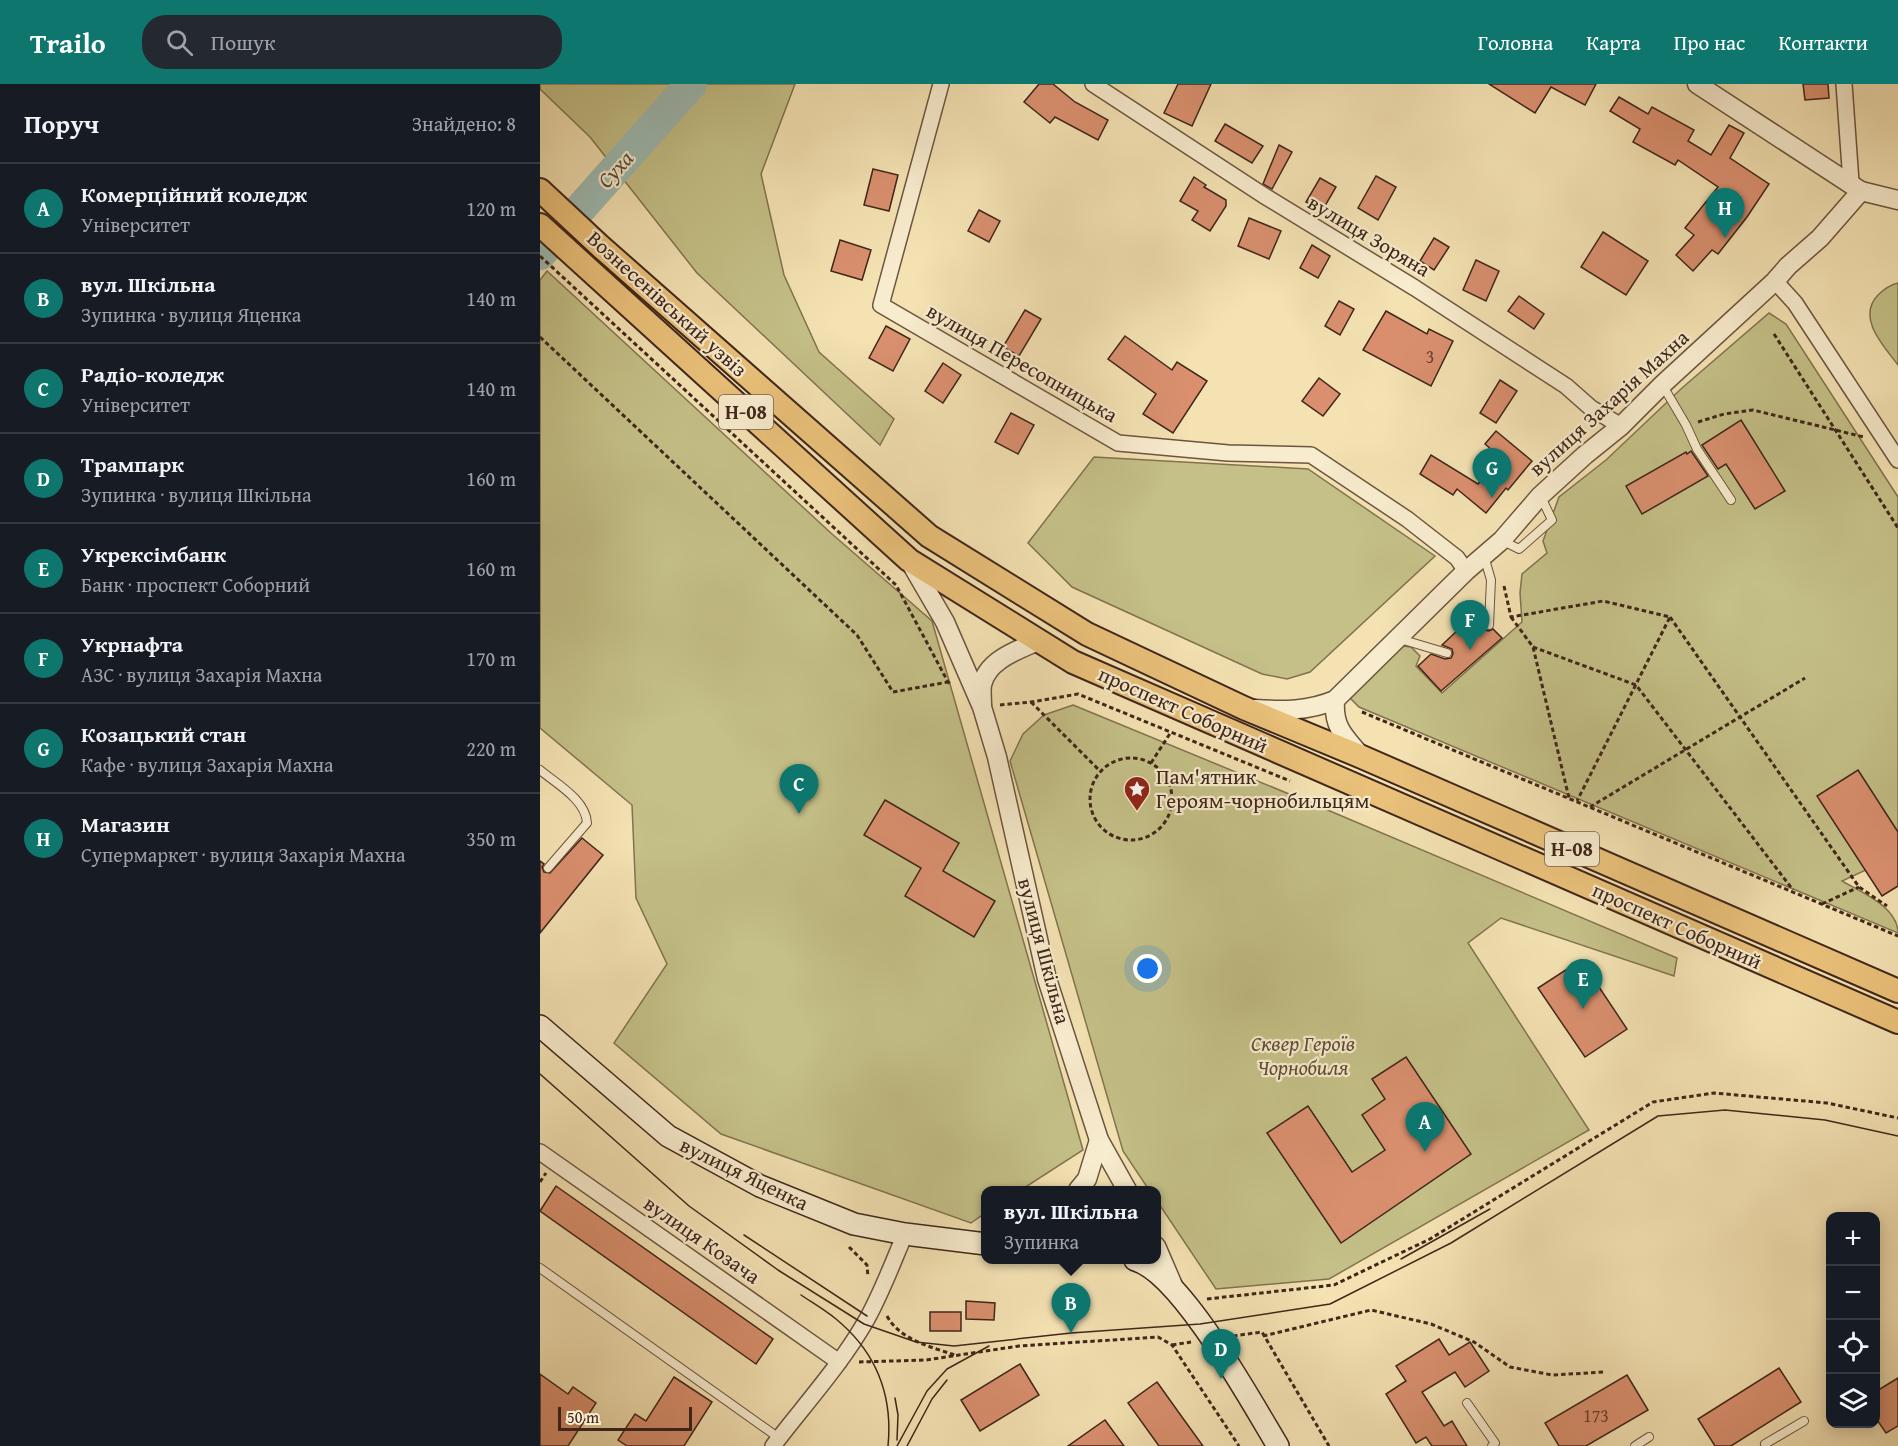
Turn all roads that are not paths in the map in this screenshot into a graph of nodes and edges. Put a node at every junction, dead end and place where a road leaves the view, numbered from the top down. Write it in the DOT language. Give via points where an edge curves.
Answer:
graph roads {
  1 [pos="941,84"];
  2 [pos="1093,84"];
  3 [pos="1697,84"];
  4 [pos="1844,84"];
  5 [pos="1856,186"];
  6 [pos="540,191"];
  7 [pos="1898,200"];
  8 [pos="540,225"];
  9 [pos="1775,282"];
  10 [pos="1663,384"];
  11 [pos="1622,426"];
  12 [pos="1898,460"];
  13 [pos="1731,500"];
  14 [pos="929,536"];
  15 [pos="1484,556"];
  16 [pos="909,560"];
  17 [pos="1466,571"];
  18 [pos="1489,625"];
  19 [pos="1399,639"];
  20 [pos="1038,641"];
  21 [pos="1447,653"];
  22 [pos="1335,700"];
  23 [pos="982,707"];
  24 [pos="1244,708"];
  25 [pos="1362,758"];
  26 [pos="540,770"];
  27 [pos="548,867"];
  28 [pos="1898,991"];
  29 [pos="1898,1022"];
  30 [pos="540,1026"];
  31 [pos="1099,1140"];
  32 [pos="540,1152"];
  33 [pos="1082,1186"];
  34 [pos="1124,1186"];
  35 [pos="905,1234"];
  36 [pos="981,1244"];
  37 [pos="1161,1256"];
  38 [pos="1147,1264"];
  39 [pos="540,1268"];
  40 [pos="1180,1296"];
  41 [pos="839,1362"];
  42 [pos="1467,1403"];
  43 [pos="1804,1421"];
  44 [pos="1649,1437"];
  45 [pos="776,1442"];
  46 [pos="1278,1446"];
  47 [pos="1492,1446"];
  48 [pos="1635,1446"];
  49 [pos="1766,1446"];
  1 -- 17 [label="street, вулиця Пересопницька" via="881,305 1118,443 1228,453 1311,455 1407,519 1457,558"];
  2 -- 11 [label="street, вулиця Зоряна" via="1415,288"];
  3 -- 5 [label="street"];
  4 -- 5 [label="street"];
  5 -- 7 [label="street"];
  5 -- 9 [label="street, вулиця Захарія Махна" via="1820,238"];
  6 -- 14 [label="main road, Вознесенівський узвіз / Н-08"];
  8 -- 16 [label="main road, Вознесенівський узвіз / Н-08"];
  9 -- 10 [label="street, вулиця Захарія Махна"];
  9 -- 12 [label="street" via="1795,303"];
  10 -- 11 [label="street, вулиця Захарія Махна"];
  10 -- 13 [label="lane" via="1697,449"];
  11 -- 15 [label="street, вулиця Захарія Махна" via="1540,496"];
  14 -- 24 [label="main road, проспект Соборний / Н-08" via="1087,634"];
  15 -- 17 [label="street, вулиця Захарія Махна"];
  15 -- 18 [label="lane" via="1491,580"];
  16 -- 20 [label="main road, проспект Соборний / Н-08"];
  16 -- 23 [label="street, вулиця Шкільна" via="945,622"];
  17 -- 19 [label="street, вулиця Захарія Махна"];
  19 -- 21 [label="lane"];
  19 -- 22 [label="street, вулиця Захарія Махна"];
  20 -- 23 [label="street, вулиця Шкільна" via="1010,653 993,666 982,683"];
  20 -- 29 [label="main road, проспект Соборний / Н-08" via="1073,662"];
  22 -- 24 [label="street" via="1300,710"];
  22 -- 25 [label="street" via="1335,719"];
  23 -- 31 [label="street, вулиця Шкільна" via="1047,980"];
  24 -- 25 [label="main road, проспект Соборний / Н-08"];
  25 -- 28 [label="main road, проспект Соборний / Н-08"];
  26 -- 27 [label="lane" via="575,799 587,816 587,823"];
  30 -- 35 [label="main road, вулиця Яценка" via="668,1136 760,1186 807,1206 854,1224"];
  31 -- 33 [label="street"];
  31 -- 34 [label="street, вулиця Шкільна"];
  32 -- 41 [label="street, вулиця Козача"];
  35 -- 36 [label="main road, вулиця Яценка"];
  35 -- 41 [label="street" via="864,1324"];
  37 -- 40 [label="street"];
  38 -- 40 [label="main road"];
  39 -- 45 [label="lane"];
  40 -- 46 [label="main road" via="1213,1339"];
  41 -- 45 [label="street"];
  42 -- 47 [label="lane" via="1496,1443"];
  43 -- 49 [label="lane"];
  44 -- 48 [label="lane"];
}
